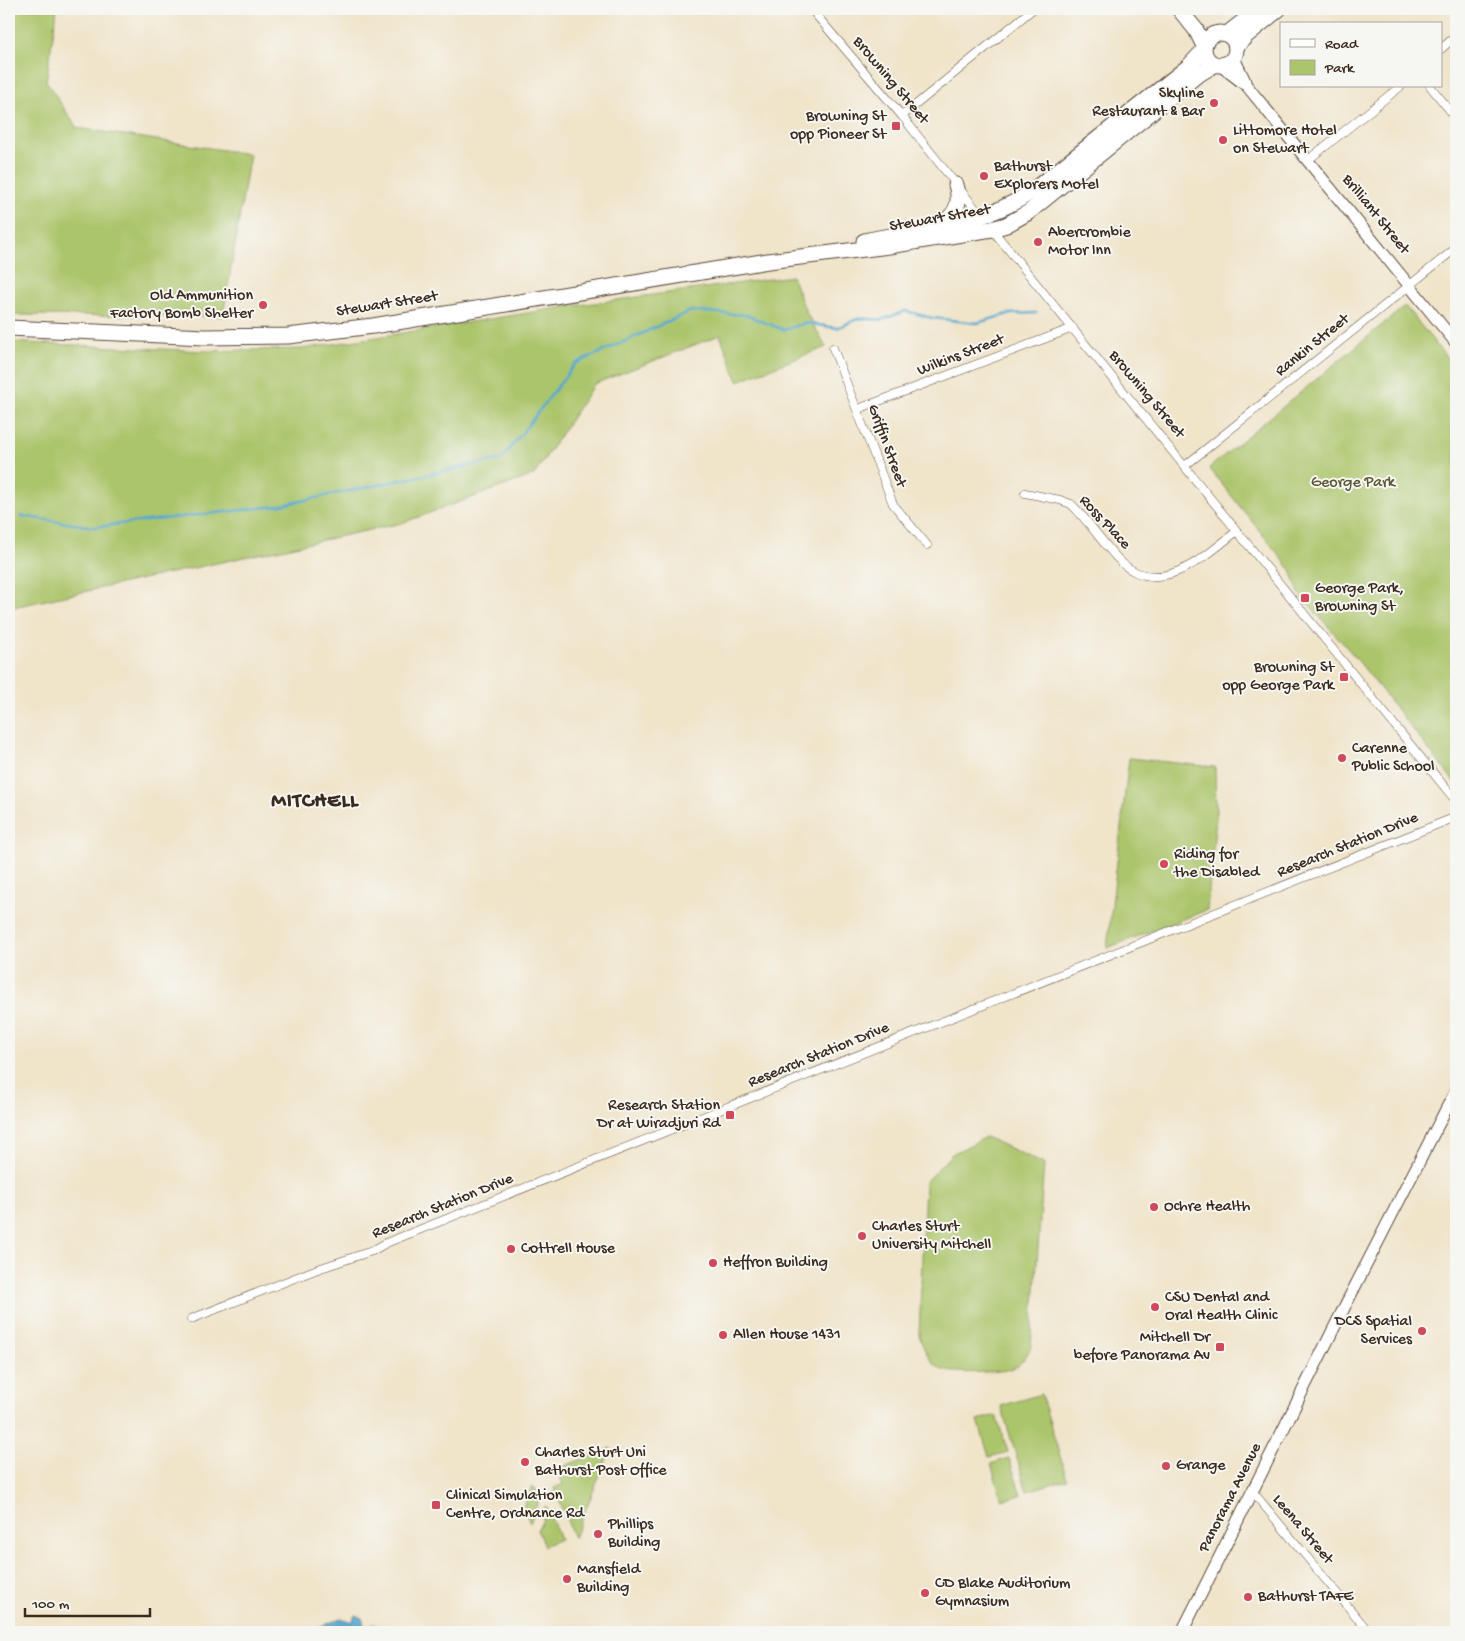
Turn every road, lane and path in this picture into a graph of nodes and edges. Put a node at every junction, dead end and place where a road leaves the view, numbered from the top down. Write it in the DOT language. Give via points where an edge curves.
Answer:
graph roads {
  1 [pos="812,9"];
  2 [pos="1033,9"];
  3 [pos="1179,9"];
  4 [pos="1191,9"];
  5 [pos="1259,9"];
  6 [pos="1279,9"];
  7 [pos="1223,34"];
  8 [pos="1456,36"];
  9 [pos="1442,47"];
  10 [pos="1204,48"];
  11 [pos="1235,52"];
  12 [pos="1217,65"];
  13 [pos="1247,86"];
  14 [pos="1398,88"];
  15 [pos="1432,88"];
  16 [pos="902,116"];
  17 [pos="1456,118"];
  18 [pos="1308,160"];
  19 [pos="956,185"];
  20 [pos="987,223"];
  21 [pos="929,229"];
  22 [pos="1456,248"];
  23 [pos="768,261"];
  24 [pos="1410,285"];
  25 [pos="9,328"];
  26 [pos="1073,328"];
  27 [pos="1456,343"];
  28 [pos="832,348"];
  29 [pos="858,409"];
  30 [pos="1186,465"];
  31 [pos="1025,493"];
  32 [pos="1237,531"];
  33 [pos="927,545"];
  34 [pos="1456,801"];
  35 [pos="1456,817"];
  36 [pos="1456,1090"];
  37 [pos="191,1319"];
  38 [pos="1253,1492"];
  39 [pos="1182,1632"];
  40 [pos="1369,1632"];
  1 -- 16 [label="street, Browning Street"];
  2 -- 16 [label="street"];
  3 -- 10 [label="highway" via="1196,30"];
  4 -- 7 [label="highway" via="1204,23"];
  5 -- 7 [label="highway"];
  6 -- 11 [label="highway" via="1246,36"];
  7 -- 10 [label="highway" via="1209,37"];
  7 -- 11 [label="highway" via="1233,39"];
  8 -- 9 [label="street"];
  10 -- 12 [label="highway" via="1207,60"];
  10 -- 20 [label="highway, Stewart Street" via="1189,66 1031,192"];
  11 -- 12 [label="highway"];
  11 -- 13 [label="street, Brilliant Street"];
  12 -- 13 [label="street, Brilliant Street"];
  12 -- 20 [label="highway, Stewart Street" via="1196,76 1029,212 1006,224"];
  13 -- 18 [label="street, Brilliant Street"];
  14 -- 18 [label="street"];
  15 -- 17 [label="street"];
  16 -- 19 [label="street, Browning Street"];
  18 -- 24 [label="street, Brilliant Street"];
  19 -- 20 [label="street, Browning Street"];
  19 -- 21 [label="highway" via="959,199 954,213 942,224"];
  20 -- 21 [label="highway, Stewart Street"];
  20 -- 23 [label="highway, Stewart Street" via="889,246"];
  20 -- 26 [label="street, Browning Street"];
  21 -- 23 [label="highway, Stewart Street"];
  22 -- 24 [label="street, Rankin Street"];
  23 -- 25 [label="highway, Stewart Street" via="373,326 288,336 205,337"];
  24 -- 27 [label="street, Brilliant Street"];
  24 -- 30 [label="street, Rankin Street"];
  26 -- 29 [label="street, Wilkins Street"];
  26 -- 30 [label="street, Browning Street"];
  28 -- 29 [label="street, Griffin Street"];
  29 -- 33 [label="street, Griffin Street" via="893,504"];
  30 -- 32 [label="street, Browning Street"];
  31 -- 32 [label="street, Ross Place" via="1071,504 1123,564 1144,574 1169,575 1181,571"];
  32 -- 34 [label="street, Browning Street"];
  35 -- 37 [label="street, Research Station Drive" via="372,1251"];
  36 -- 38 [label="street, Panorama Avenue"];
  38 -- 39 [label="street, Panorama Avenue"];
  38 -- 40 [label="street, Leena Street"];
}
